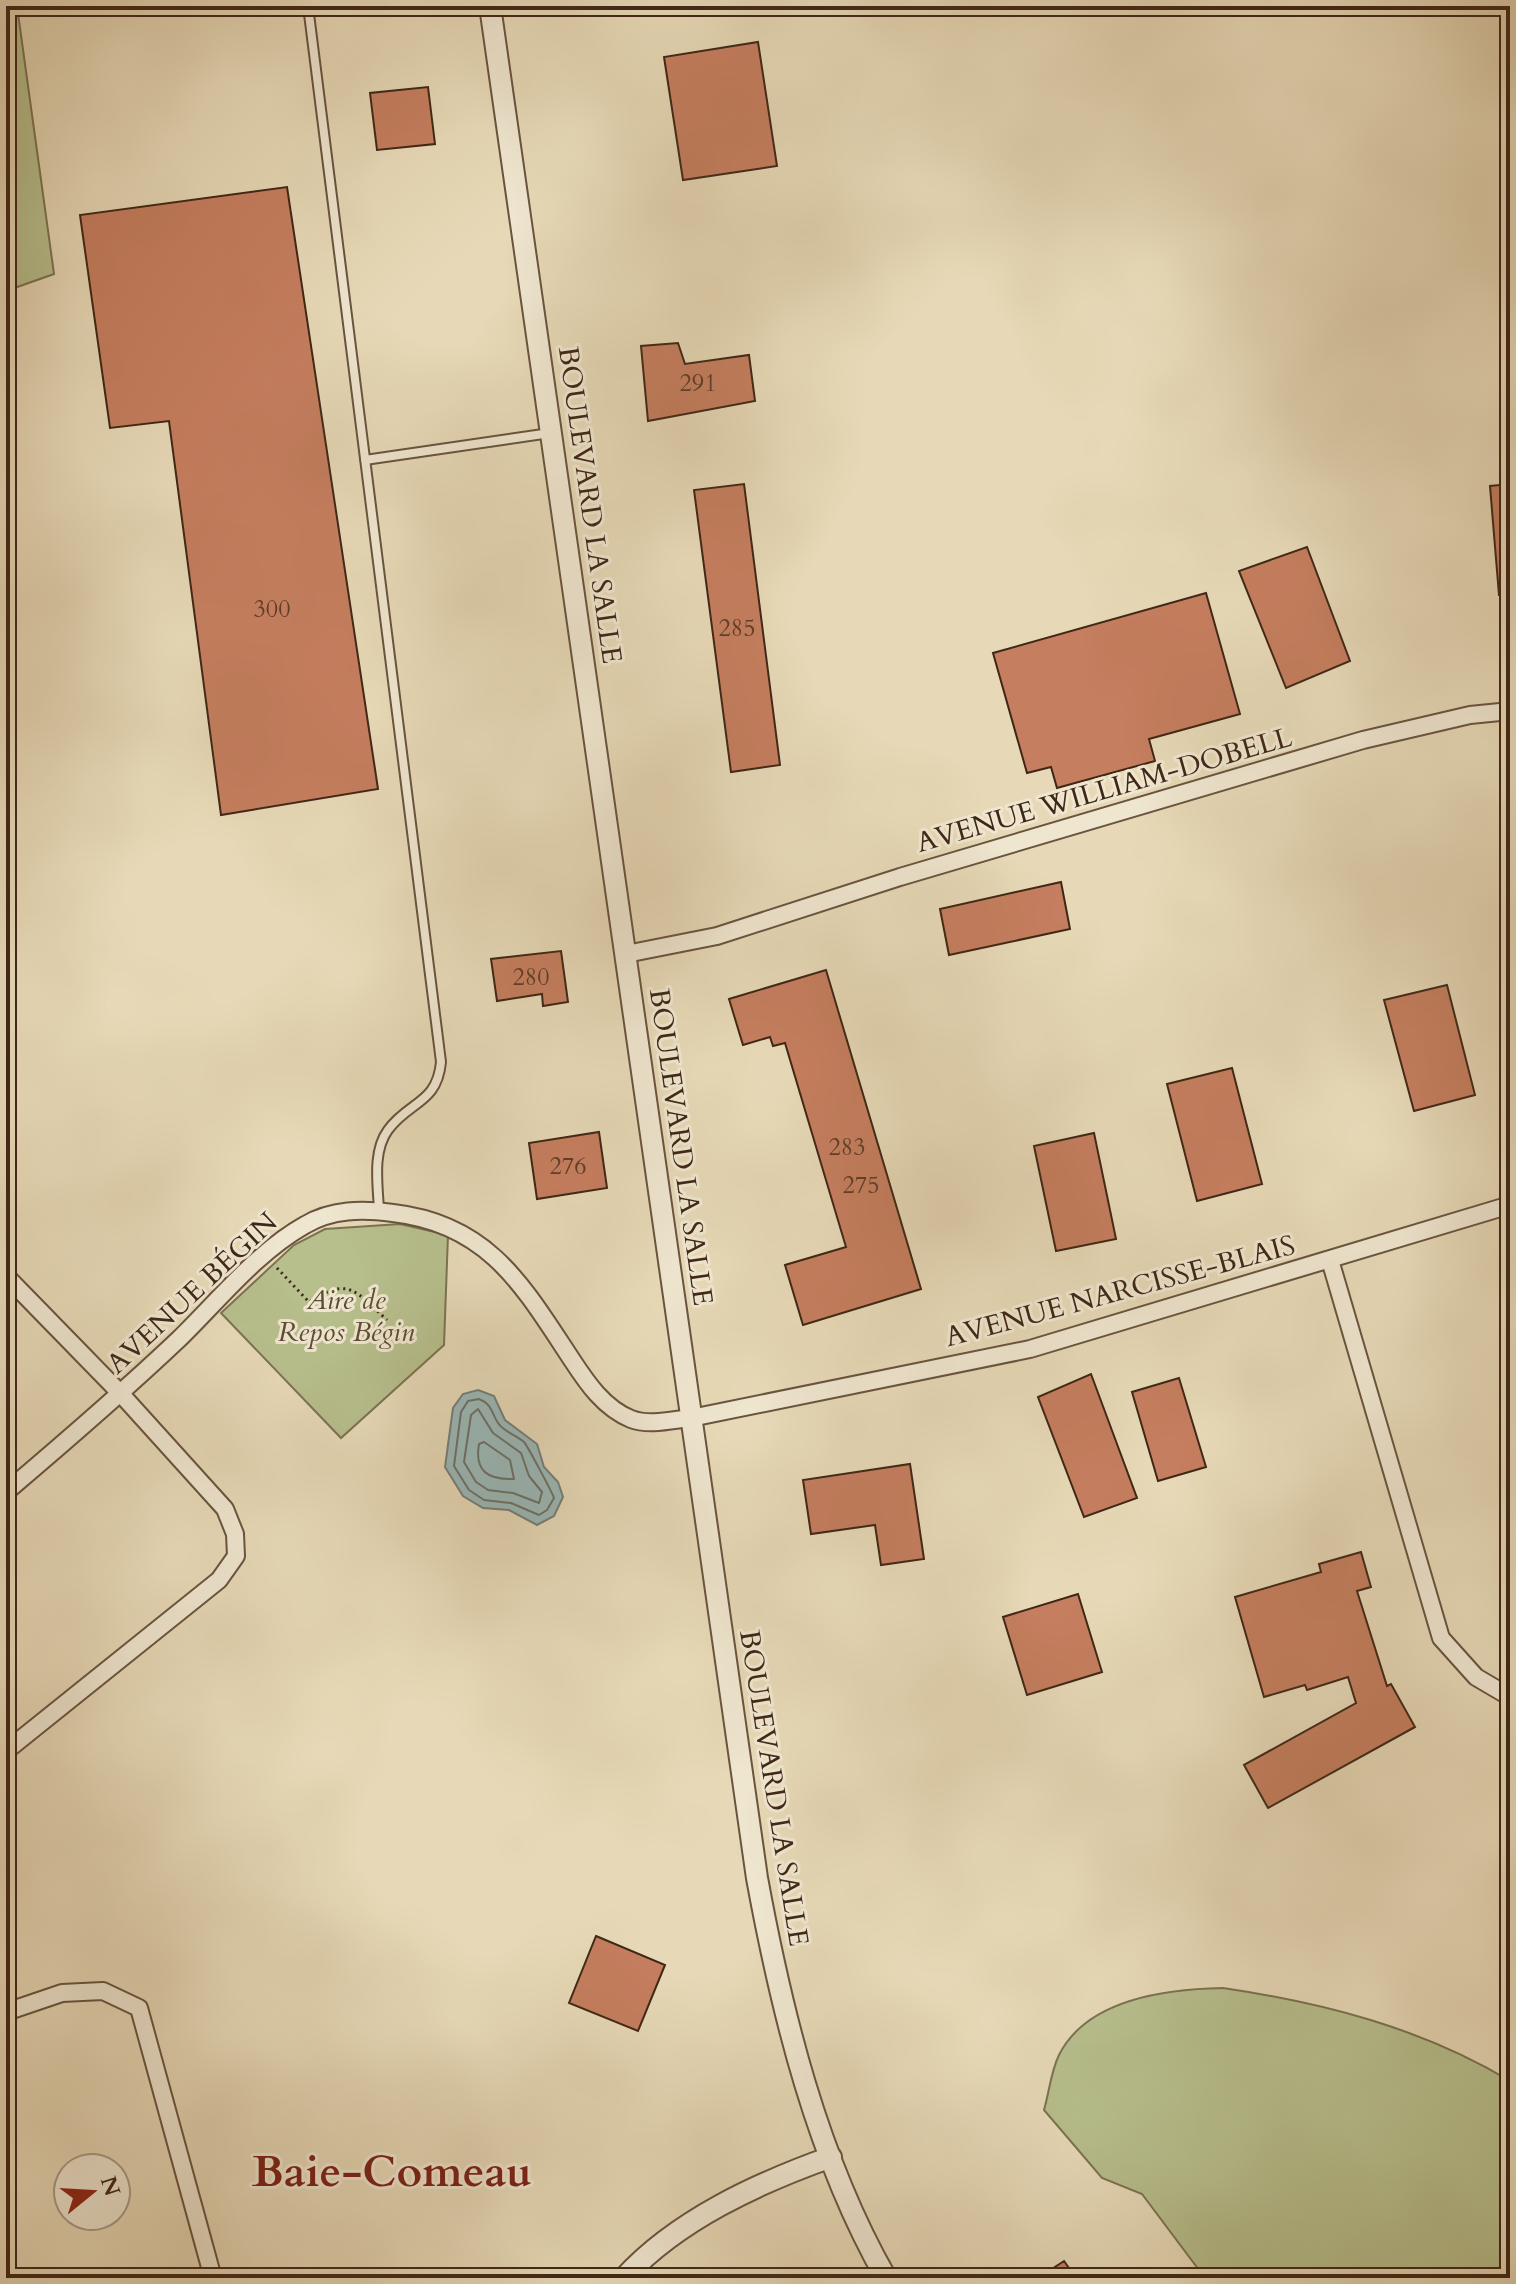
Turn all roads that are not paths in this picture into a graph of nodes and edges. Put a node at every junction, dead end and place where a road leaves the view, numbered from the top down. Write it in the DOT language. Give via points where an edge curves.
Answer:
graph roads {
  1 [pos="308,6"];
  2 [pos="490,6"];
  3 [pos="551,433"];
  4 [pos="365,460"];
  5 [pos="1510,711"];
  6 [pos="626,954"];
  7 [pos="1510,1205"];
  8 [pos="379,1211"];
  9 [pos="1330,1260"];
  10 [pos="6,1276"];
  11 [pos="121,1394"];
  12 [pos="691,1418"];
  13 [pos="6,1492"];
  14 [pos="1510,1697"];
  15 [pos="6,1751"];
  16 [pos="6,2012"];
  17 [pos="831,2157"];
  18 [pos="213,2278"];
  19 [pos="624,2278"];
  20 [pos="886,2278"];
  1 -- 4 [label="lane"];
  2 -- 3 [label="street, BOULEVARD LA SALLE"];
  3 -- 4 [label="lane"];
  3 -- 6 [label="street, BOULEVARD LA SALLE"];
  4 -- 8 [label="lane" via="441,1062 439,1079 427,1098 389,1129 381,1144"];
  5 -- 6 [label="street, AVENUE WILLIAM-DOBELL" via="1363,740 717,936"];
  6 -- 12 [label="street, BOULEVARD LA SALLE"];
  7 -- 9 [label="street, AVENUE NARCISSE-BLAIS"];
  8 -- 11 [label="street, AVENUE BÉGIN" via="333,1212 303,1226"];
  8 -- 12 [label="street, AVENUE BÉGIN" via="418,1215 446,1225 488,1250 537,1303 596,1395 631,1419"];
  9 -- 12 [label="street, AVENUE NARCISSE-BLAIS" via="1030,1349"];
  9 -- 14 [label="street" via="1441,1638 1476,1677"];
  10 -- 11 [label="street"];
  11 -- 13 [label="street, AVENUE BÉGIN"];
  11 -- 15 [label="street" via="225,1509 235,1534 236,1556 219,1580"];
  12 -- 17 [label="street, BOULEVARD LA SALLE" via="769,1941"];
  16 -- 18 [label="street" via="62,1993 103,1991 139,2008"];
  17 -- 19 [label="street" via="687,2226 644,2256"];
  17 -- 20 [label="street, BOULEVARD LA SALLE"];
}
